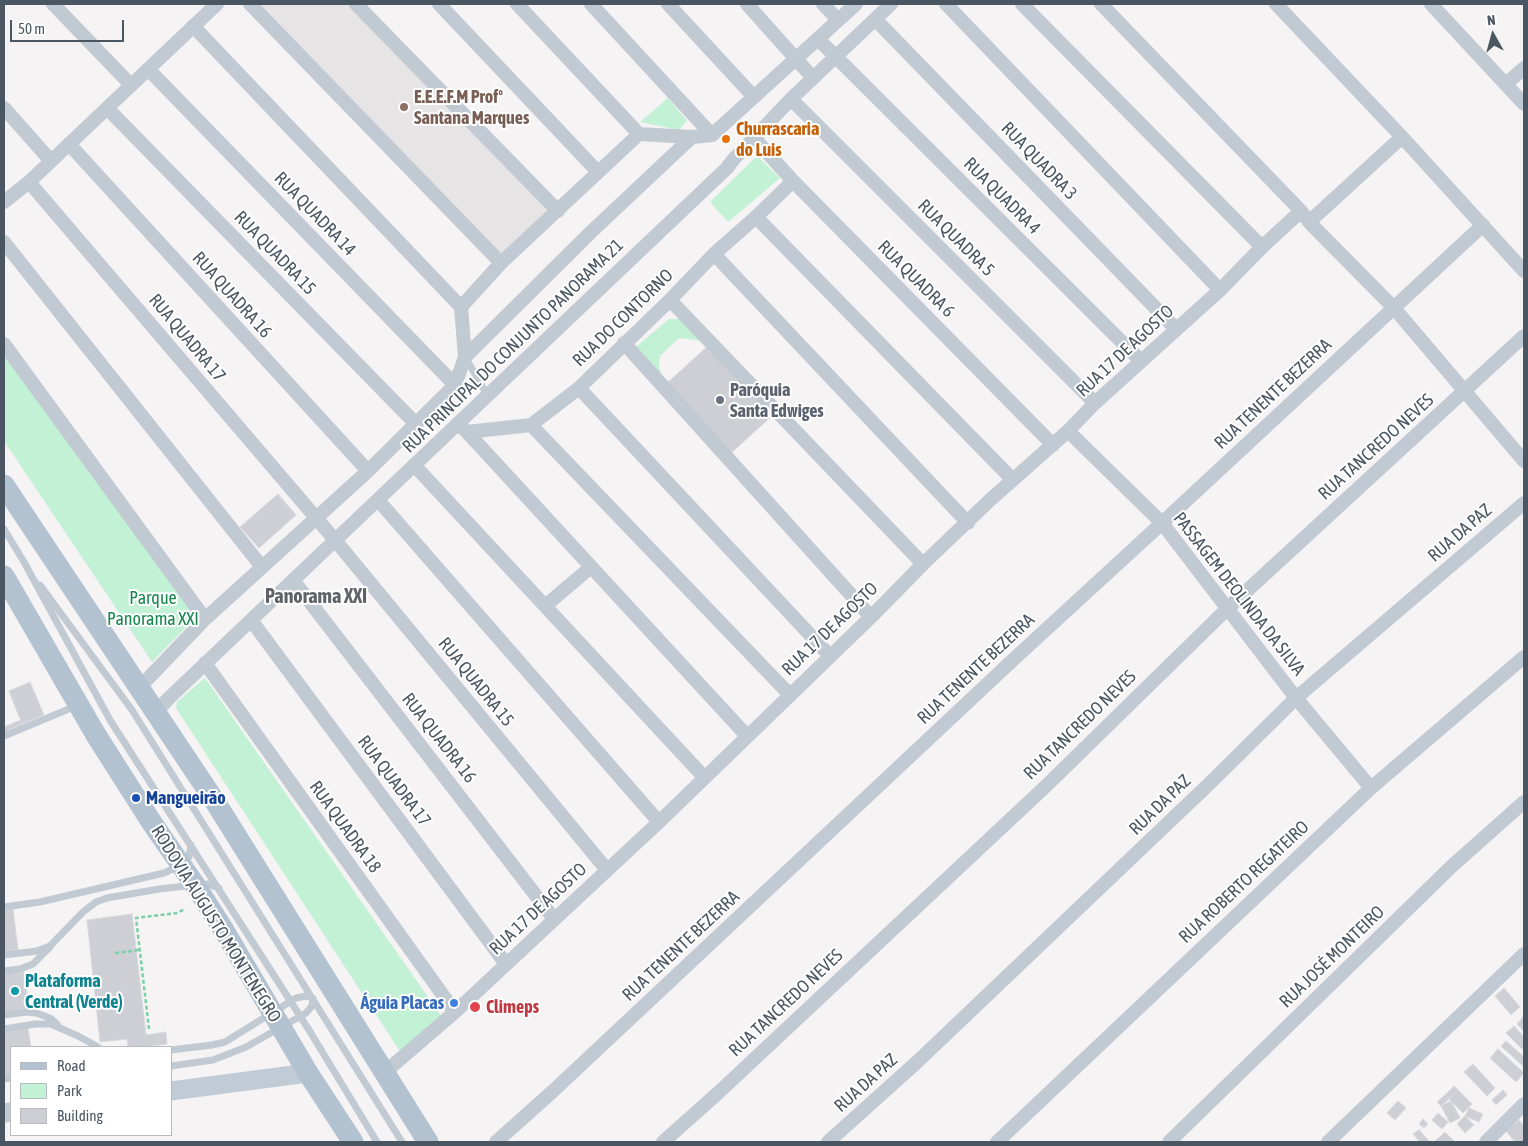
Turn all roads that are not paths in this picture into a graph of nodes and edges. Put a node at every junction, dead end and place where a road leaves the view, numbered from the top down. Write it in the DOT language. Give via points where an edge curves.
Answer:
graph roads {
  1 [pos="53,4"];
  2 [pos="250,4"];
  3 [pos="356,4"];
  4 [pos="439,4"];
  5 [pos="518,4"];
  6 [pos="591,4"];
  7 [pos="668,4"];
  8 [pos="747,4"];
  9 [pos="823,4"];
  10 [pos="856,4"];
  11 [pos="891,4"];
  12 [pos="946,4"];
  13 [pos="1022,4"];
  14 [pos="1101,4"];
  15 [pos="1276,4"];
  16 [pos="1431,4"];
  17 [pos="210,6"];
  18 [pos="875,19"];
  19 [pos="838,20"];
  20 [pos="193,26"];
  21 [pos="818,39"];
  22 [pos="836,57"];
  23 [pos="796,59"];
  24 [pos="1524,68"];
  25 [pos="148,69"];
  26 [pos="813,78"];
  27 [pos="1506,84"];
  28 [pos="131,85"];
  29 [pos="754,97"];
  30 [pos="791,99"];
  31 [pos="1524,104"];
  32 [pos="4,108"];
  33 [pos="107,108"];
  34 [pos="639,134"];
  35 [pos="712,135"];
  36 [pos="692,137"];
  37 [pos="1402,137"];
  38 [pos="754,138"];
  39 [pos="69,144"];
  40 [pos="52,161"];
  41 [pos="598,172"];
  42 [pos="793,181"];
  43 [pos="29,182"];
  44 [pos="4,202"];
  45 [pos="558,211"];
  46 [pos="1305,216"];
  47 [pos="756,217"];
  48 [pos="1483,225"];
  49 [pos="4,242"];
  50 [pos="1262,246"];
  51 [pos="714,254"];
  52 [pos="501,263"];
  53 [pos="1524,271"];
  54 [pos="1220,290"];
  55 [pos="670,300"];
  56 [pos="460,307"];
  57 [pos="1394,308"];
  58 [pos="1176,329"];
  59 [pos="1524,336"];
  60 [pos="624,343"];
  61 [pos="4,344"];
  62 [pos="465,357"];
  63 [pos="1141,361"];
  64 [pos="456,385"];
  65 [pos="579,388"];
  66 [pos="1465,392"];
  67 [pos="488,396"];
  68 [pos="1095,403"];
  69 [pos="416,424"];
  70 [pos="531,425"];
  71 [pos="462,427"];
  72 [pos="1068,431"];
  73 [pos="1053,445"];
  74 [pos="1524,461"];
  75 [pos="414,466"];
  76 [pos="368,471"];
  77 [pos="1013,480"];
  78 [pos="4,485"];
  79 [pos="378,500"];
  80 [pos="1524,503"];
  81 [pos="316,519"];
  82 [pos="968,523"];
  83 [pos="1162,523"];
  84 [pos="4,529"];
  85 [pos="335,540"];
  86 [pos="24,562"];
  87 [pos="923,564"];
  88 [pos="262,567"];
  89 [pos="591,567"];
  90 [pos="4,576"];
  91 [pos="293,580"];
  92 [pos="545,606"];
  93 [pos="1227,609"];
  94 [pos="871,617"];
  95 [pos="205,619"];
  96 [pos="251,620"];
  97 [pos="830,656"];
  98 [pos="1524,657"];
  99 [pos="205,663"];
  100 [pos="140,687"];
  101 [pos="790,695"];
  102 [pos="1296,698"];
  103 [pos="79,705"];
  104 [pos="156,712"];
  105 [pos="4,736"];
  106 [pos="747,736"];
  107 [pos="704,777"];
  108 [pos="1371,788"];
  109 [pos="1524,802"];
  110 [pos="659,822"];
  111 [pos="191,845"];
  112 [pos="181,865"];
  113 [pos="606,870"];
  114 [pos="195,885"];
  115 [pos="219,888"];
  116 [pos="4,907"];
  117 [pos="554,919"];
  118 [pos="52,945"];
  119 [pos="1524,954"];
  120 [pos="4,955"];
  121 [pos="506,964"];
  122 [pos="4,971"];
  123 [pos="313,998"];
  124 [pos="455,1012"];
  125 [pos="282,1013"];
  126 [pos="4,1015"];
  127 [pos="300,1016"];
  128 [pos="62,1028"];
  129 [pos="4,1029"];
  130 [pos="96,1046"];
  131 [pos="172,1050"];
  132 [pos="172,1066"];
  133 [pos="308,1073"];
  134 [pos="384,1073"];
  135 [pos="172,1091"];
  136 [pos="1524,1104"];
  137 [pos="353,1142"];
  138 [pos="377,1142"];
  139 [pos="402,1142"];
  140 [pos="428,1142"];
  141 [pos="496,1142"];
  142 [pos="663,1142"];
  143 [pos="828,1142"];
  144 [pos="997,1142"];
  145 [pos="1169,1142"];
  146 [pos="1328,1142"];
  147 [pos="1486,1142"];
  1 -- 28 [label="street"];
  2 -- 52 [label="street"];
  3 -- 45 [label="street"];
  4 -- 41 [label="street"];
  5 -- 34 [label="street"];
  6 -- 35 [label="street"];
  7 -- 29 [label="street"];
  8 -- 23 [label="street"];
  9 -- 19 [label="street"];
  10 -- 19 [label="street"];
  11 -- 18 [label="street, RUA PRINCIPAL DO CONJUNTO PANORAMA 21"];
  12 -- 54 [label="street"];
  13 -- 50 [label="street"];
  14 -- 46 [label="street"];
  15 -- 37 [label="street"];
  16 -- 27 [label="street"];
  17 -- 20 [label="street"];
  18 -- 22 [label="street, RUA PRINCIPAL DO CONJUNTO PANORAMA 21"];
  18 -- 58 [label="street, RUA QUADRA 3"];
  19 -- 21 [label="street"];
  20 -- 25 [label="street"];
  20 -- 56 [label="street"];
  21 -- 22 [label="street"];
  21 -- 23 [label="street"];
  22 -- 26 [label="street, RUA PRINCIPAL DO CONJUNTO PANORAMA 21"];
  22 -- 63 [label="street, RUA QUADRA 4"];
  23 -- 26 [label="street"];
  23 -- 29 [label="street"];
  24 -- 27 [label="street"];
  25 -- 28 [label="street"];
  25 -- 64 [label="street, RUA QUADRA 14"];
  26 -- 30 [label="street, RUA PRINCIPAL DO CONJUNTO PANORAMA 21"];
  27 -- 31 [label="street"];
  28 -- 33 [label="street"];
  29 -- 35 [label="street"];
  30 -- 38 [label="street, RUA PRINCIPAL DO CONJUNTO PANORAMA 21"];
  30 -- 68 [label="street, RUA QUADRA 5"];
  32 -- 40 [label="street"];
  33 -- 39 [label="street"];
  33 -- 69 [label="street, RUA QUADRA 15"];
  34 -- 36 [label="street"];
  34 -- 41 [label="street"];
  35 -- 36 [label="street"];
  36 -- 62 [label="street, RUA PRINCIPAL DO CONJUNTO PANORAMA 21" via="590,232"];
  37 -- 46 [label="street, RUA 17 DE AGOSTO"];
  37 -- 48 [label="street"];
  38 -- 42 [label="street, RUA QUADRA 6"];
  38 -- 67 [label="street, RUA PRINCIPAL DO CONJUNTO PANORAMA 21" via="728,168"];
  39 -- 40 [label="street"];
  39 -- 76 [label="street, RUA QUADRA 16"];
  40 -- 43 [label="street"];
  41 -- 45 [label="street"];
  42 -- 47 [label="street, RUA DO CONTORNO"];
  42 -- 73 [label="street, RUA QUADRA 6"];
  43 -- 44 [label="street"];
  43 -- 81 [label="street, RUA QUADRA 17"];
  45 -- 52 [label="street"];
  46 -- 50 [label="street, RUA 17 DE AGOSTO"];
  46 -- 57 [label="street"];
  47 -- 51 [label="street, RUA DO CONTORNO"];
  47 -- 77 [label="street"];
  48 -- 53 [label="street"];
  48 -- 57 [label="street, RUA TENENTE BEZERRA"];
  49 -- 88 [label="street"];
  50 -- 54 [label="street, RUA 17 DE AGOSTO"];
  51 -- 55 [label="street, RUA DO CONTORNO"];
  51 -- 82 [label="street"];
  52 -- 56 [label="street"];
  54 -- 58 [label="street, RUA 17 DE AGOSTO"];
  55 -- 60 [label="street, RUA DO CONTORNO"];
  55 -- 87 [label="street"];
  56 -- 62 [label="street"];
  57 -- 66 [label="street"];
  57 -- 83 [label="street, RUA TENENTE BEZERRA"];
  58 -- 63 [label="street, RUA 17 DE AGOSTO"];
  59 -- 66 [label="street, RUA TANCREDO NEVES"];
  60 -- 65 [label="street, RUA DO CONTORNO"];
  60 -- 94 [label="street"];
  61 -- 95 [label="street"];
  62 -- 64 [label="street, RUA PRINCIPAL DO CONJUNTO PANORAMA 21"];
  62 -- 67 [label="lane"];
  63 -- 68 [label="street, RUA 17 DE AGOSTO"];
  64 -- 69 [label="street, RUA PRINCIPAL DO CONJUNTO PANORAMA 21"];
  65 -- 70 [label="street, RUA DO CONTORNO"];
  65 -- 97 [label="street"];
  66 -- 74 [label="street"];
  66 -- 93 [label="street, RUA TANCREDO NEVES"];
  67 -- 71 [label="street, RUA PRINCIPAL DO CONJUNTO PANORAMA 21"];
  68 -- 72 [label="street, RUA 17 DE AGOSTO"];
  69 -- 76 [label="street, RUA PRINCIPAL DO CONJUNTO PANORAMA 21"];
  70 -- 71 [label="street"];
  70 -- 101 [label="street"];
  71 -- 75 [label="street, RUA PRINCIPAL DO CONJUNTO PANORAMA 21"];
  71 -- 89 [label="street"];
  72 -- 73 [label="street, RUA 17 DE AGOSTO"];
  72 -- 83 [label="street, PASSAGEM DEOLINDA DA SILVA"];
  73 -- 77 [label="street, RUA 17 DE AGOSTO"];
  75 -- 79 [label="street, RUA PRINCIPAL DO CONJUNTO PANORAMA 21"];
  75 -- 92 [label="street"];
  76 -- 81 [label="street, RUA PRINCIPAL DO CONJUNTO PANORAMA 21"];
  77 -- 82 [label="street, RUA 17 DE AGOSTO"];
  78 -- 100 [label="main road"];
  79 -- 85 [label="street, RUA PRINCIPAL DO CONJUNTO PANORAMA 21"];
  79 -- 110 [label="street"];
  80 -- 102 [label="street, RUA DA PAZ"];
  81 -- 85 [label="street, RUA QUADRA 15"];
  81 -- 88 [label="street, RUA PRINCIPAL DO CONJUNTO PANORAMA 21"];
  82 -- 87 [label="street, RUA 17 DE AGOSTO"];
  83 -- 93 [label="street, PASSAGEM DEOLINDA DA SILVA"];
  83 -- 141 [label="street, RUA TENENTE BEZERRA"];
  84 -- 86 [label="lane"];
  85 -- 91 [label="street, RUA PRINCIPAL DO CONJUNTO PANORAMA 21"];
  85 -- 113 [label="street, RUA QUADRA 15"];
  86 -- 111 [label="lane" via="110,720"];
  86 -- 123 [label="lane" via="132,710"];
  87 -- 94 [label="street, RUA 17 DE AGOSTO"];
  88 -- 95 [label="street, RUA PRINCIPAL DO CONJUNTO PANORAMA 21"];
  89 -- 92 [label="street"];
  89 -- 106 [label="street"];
  90 -- 103 [label="main road, RODOVIA AUGUSTO MONTENEGRO"];
  91 -- 96 [label="street, RUA PRINCIPAL DO CONJUNTO PANORAMA 21"];
  91 -- 117 [label="street, RUA QUADRA 16"];
  92 -- 107 [label="street"];
  93 -- 102 [label="street, PASSAGEM DEOLINDA DA SILVA"];
  93 -- 142 [label="street, RUA TANCREDO NEVES" via="1038,793"];
  94 -- 97 [label="street, RUA 17 DE AGOSTO"];
  95 -- 100 [label="street, RUA PRINCIPAL DO CONJUNTO PANORAMA 21"];
  96 -- 99 [label="street, RUA PRINCIPAL DO CONJUNTO PANORAMA 21"];
  96 -- 121 [label="street, RUA QUADRA 17"];
  97 -- 101 [label="street, RUA 17 DE AGOSTO"];
  98 -- 108 [label="street, RUA ROBERTO REGATEIRO"];
  99 -- 104 [label="street, RUA PRINCIPAL DO CONJUNTO PANORAMA 21"];
  99 -- 124 [label="street, RUA QUADRA 18"];
  100 -- 104 [label="main road"];
  101 -- 106 [label="street, RUA 17 DE AGOSTO"];
  102 -- 108 [label="street, PASSAGEM DEOLINDA DA SILVA"];
  102 -- 143 [label="street, RUA DA PAZ" via="917,1062"];
  103 -- 105 [label="lane"];
  103 -- 112 [label="main road, RODOVIA AUGUSTO MONTENEGRO"];
  104 -- 134 [label="main road"];
  106 -- 107 [label="street, RUA 17 DE AGOSTO"];
  107 -- 110 [label="street, RUA 17 DE AGOSTO"];
  108 -- 144 [label="street, RUA ROBERTO REGATEIRO"];
  109 -- 145 [label="street, RUA JOSÉ MONTEIRO" via="1452,866"];
  110 -- 113 [label="street, RUA 17 DE AGOSTO"];
  111 -- 112 [label="lane" via="189,857"];
  111 -- 115 [label="lane"];
  112 -- 114 [label="main road, RODOVIA AUGUSTO MONTENEGRO"];
  112 -- 116 [label="lane" via="151,877"];
  113 -- 117 [label="street, RUA 17 DE AGOSTO"];
  114 -- 115 [label="lane"];
  114 -- 118 [label="lane" via="96,902"];
  114 -- 125 [label="main road, RODOVIA AUGUSTO MONTENEGRO"];
  115 -- 125 [label="lane"];
  117 -- 121 [label="street, RUA 17 DE AGOSTO"];
  118 -- 120 [label="lane" via="37,951"];
  118 -- 122 [label="lane" via="34,964"];
  119 -- 146 [label="street"];
  121 -- 124 [label="street, RUA 17 DE AGOSTO"];
  123 -- 125 [label="lane" via="306,996"];
  123 -- 127 [label="lane" via="312,1006"];
  123 -- 139 [label="lane"];
  124 -- 134 [label="street, RUA 17 DE AGOSTO"];
  125 -- 127 [label="lane"];
  125 -- 127 [label="lane"];
  125 -- 131 [label="lane" via="225,1042"];
  125 -- 132 [label="lane" via="228,1056"];
  125 -- 133 [label="main road, RODOVIA AUGUSTO MONTENEGRO"];
  126 -- 128 [label="lane" via="36,1013 50,1018"];
  127 -- 138 [label="lane"];
  128 -- 129 [label="lane" via="36,1024"];
  128 -- 130 [label="lane"];
  133 -- 135 [label="street"];
  133 -- 137 [label="main road, RODOVIA AUGUSTO MONTENEGRO"];
  134 -- 140 [label="main road"];
  136 -- 147 [label="street"];
}
